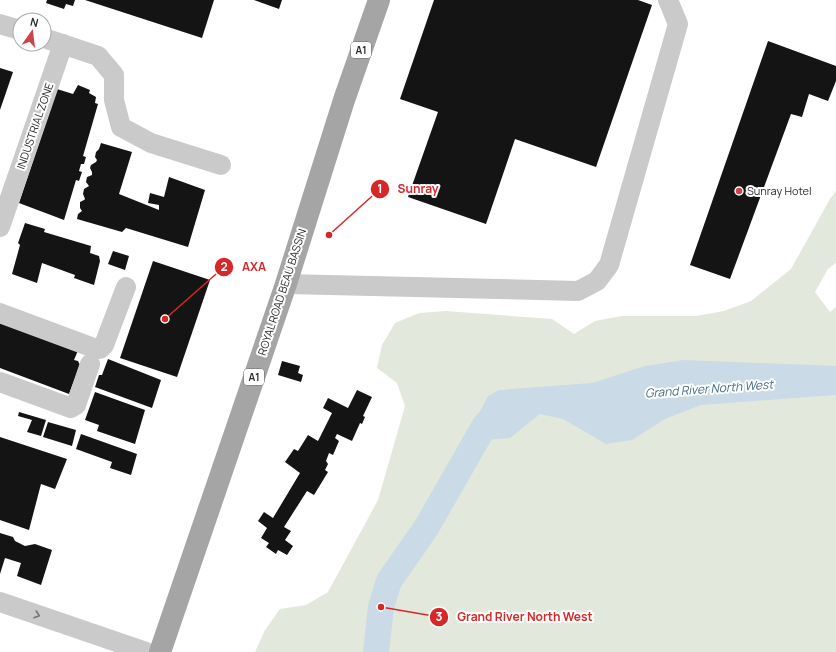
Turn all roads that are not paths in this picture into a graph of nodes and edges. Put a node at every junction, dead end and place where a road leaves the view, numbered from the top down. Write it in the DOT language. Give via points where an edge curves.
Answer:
graph roads {
  1 [pos="379,0"];
  2 [pos="668,0"];
  3 [pos="0,24"];
  4 [pos="12,28"];
  5 [pos="52,41"];
  6 [pos="63,44"];
  7 [pos="221,165"];
  8 [pos="0,227"];
  9 [pos="286,284"];
  10 [pos="126,287"];
  11 [pos="0,313"];
  12 [pos="90,364"];
  13 [pos="0,382"];
  14 [pos="0,602"];
  15 [pos="146,652"];
  16 [pos="160,652"];
  1 -- 9 [label="main road, ROYAL ROAD BEAU BASSIN / A1"];
  2 -- 9 [label="street" via="678,24 610,265 597,281 578,291"];
  3 -- 4 [label="street"];
  5 -- 6 [label="street"];
  6 -- 7 [label="street" via="98,56 114,75 114,100 121,127 151,143"];
  6 -- 8 [label="street, INDUSTRIAL ZONE"];
  9 -- 16 [label="main road, ROYAL ROAD BEAU BASSIN / A1"];
  10 -- 11 [label="street" via="104,345 100,348"];
  12 -- 13 [label="street" via="76,405 71,408"];
  14 -- 15 [label="street, one-way"];
}
